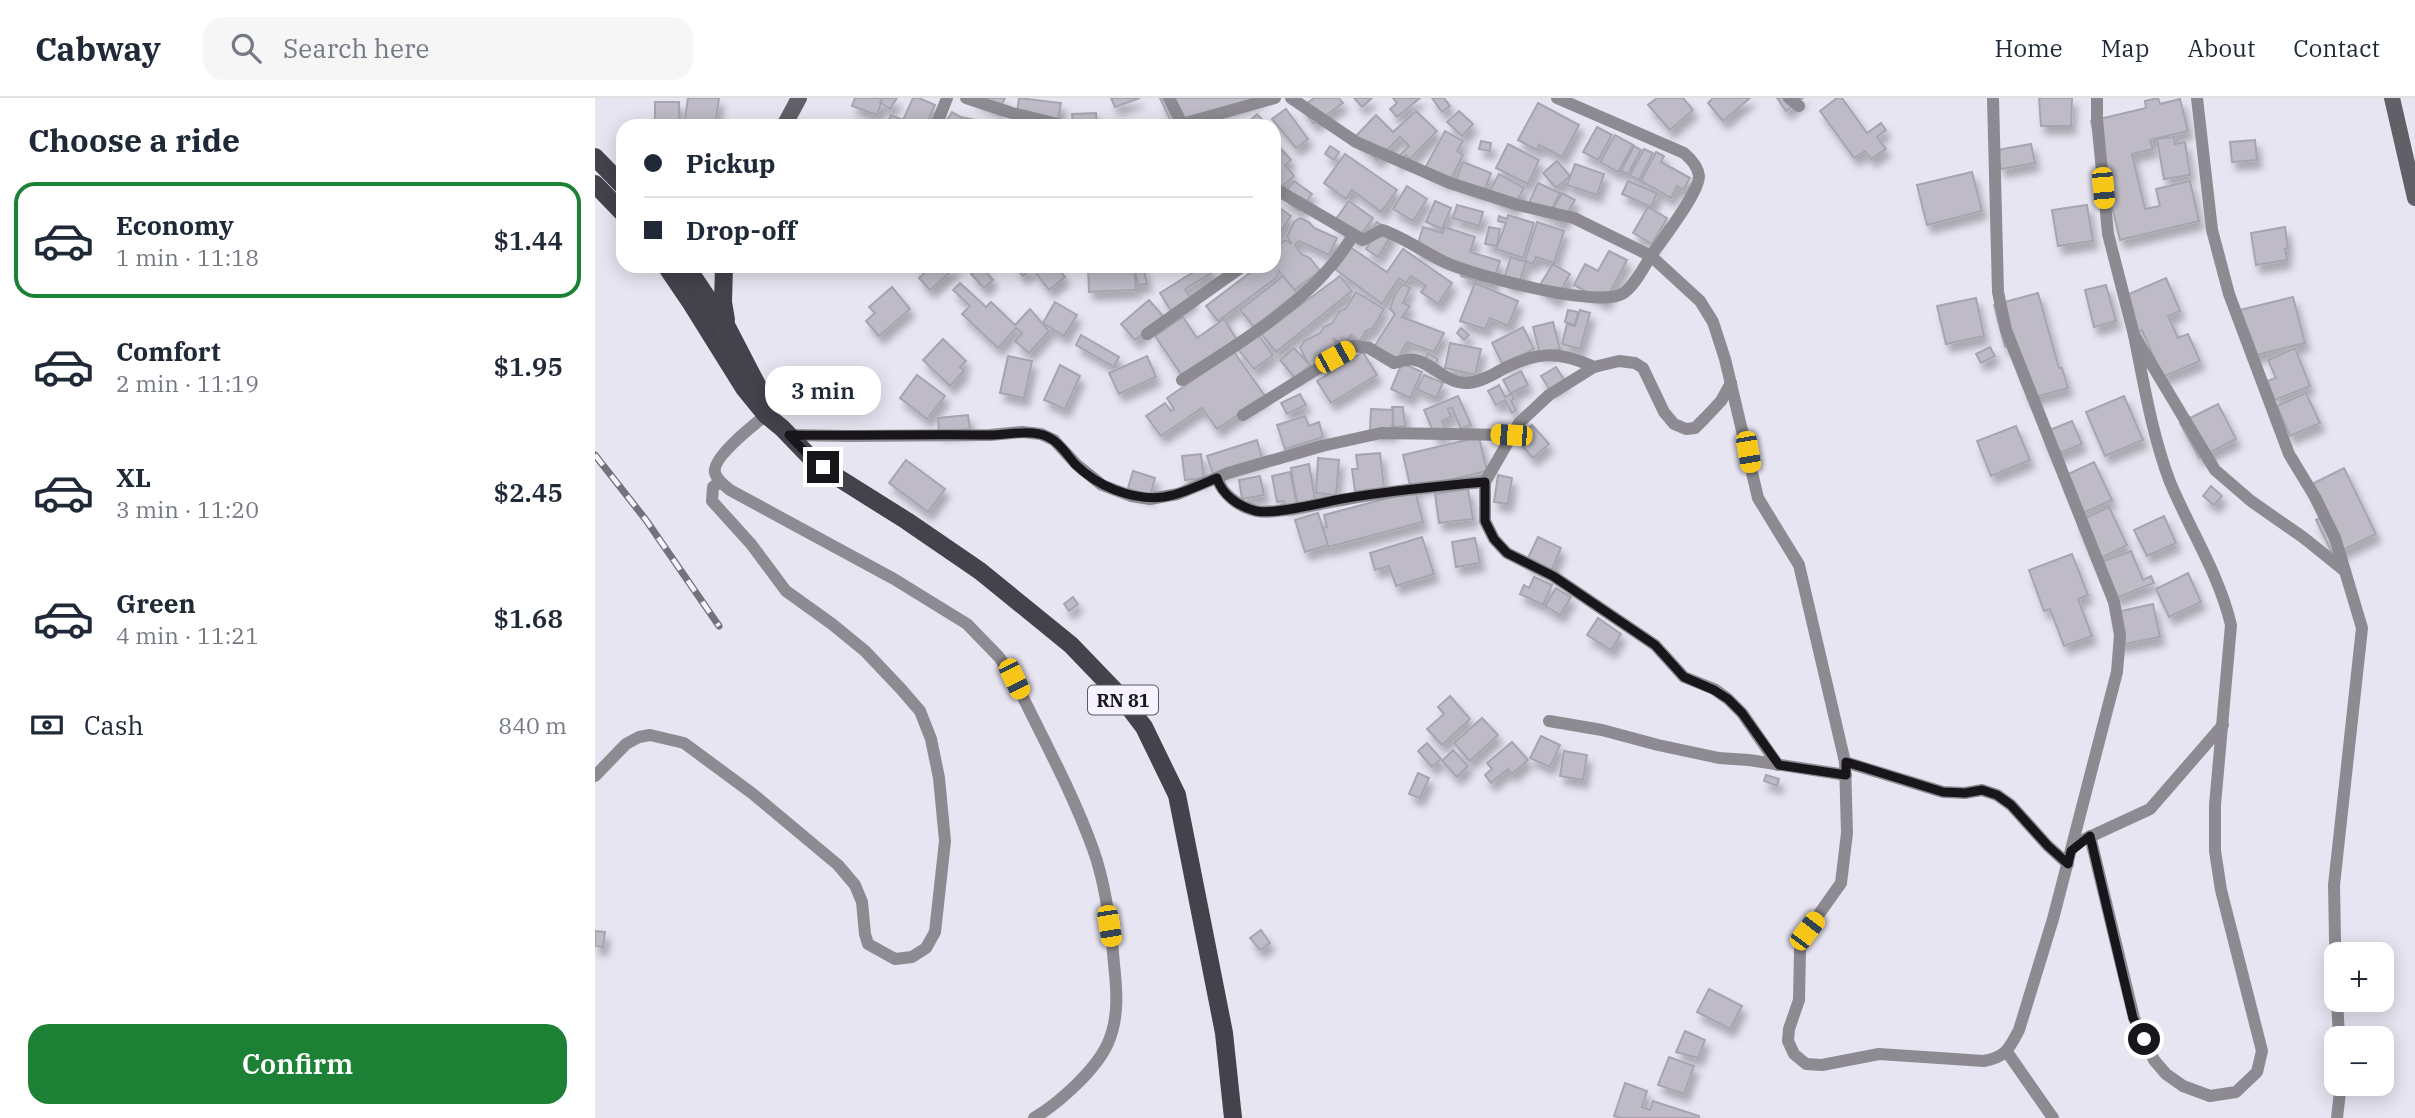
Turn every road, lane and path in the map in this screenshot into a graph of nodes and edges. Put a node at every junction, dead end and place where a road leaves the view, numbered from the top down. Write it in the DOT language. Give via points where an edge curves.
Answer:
graph roads {
  1 [pos="799,98"];
  2 [pos="947,98"];
  3 [pos="966,98"];
  4 [pos="1169,98"];
  5 [pos="1275,98"];
  6 [pos="1291,98"];
  7 [pos="1557,98"];
  8 [pos="1993,98"];
  9 [pos="2097,98"];
  10 [pos="2197,98"];
  11 [pos="2392,98"];
  12 [pos="788,119"];
  13 [pos="939,119"];
  14 [pos="1037,119"];
  15 [pos="1177,119"];
  16 [pos="1204,119"];
  17 [pos="597,158"];
  18 [pos="616,165"];
  19 [pos="616,178"];
  20 [pos="595,184"];
  21 [pos="1281,192"];
  22 [pos="2415,198"];
  23 [pos="616,206"];
  24 [pos="1353,236"];
  25 [pos="1651,256"];
  26 [pos="671,273"];
  27 [pos="691,273"];
  28 [pos="725,273"];
  29 [pos="1233,273"];
  30 [pos="727,327"];
  31 [pos="1147,334"];
  32 [pos="2134,335"];
  33 [pos="1594,367"];
  34 [pos="1182,380"];
  35 [pos="1731,383"];
  36 [pos="766,415"];
  37 [pos="1243,415"];
  38 [pos="785,431"];
  39 [pos="1511,435"];
  40 [pos="1217,478"];
  41 [pos="720,482"];
  42 [pos="1485,482"];
  43 [pos="2345,570"];
  44 [pos="1549,720"];
  45 [pos="2223,724"];
  46 [pos="1779,765"];
  47 [pos="1846,769"];
  48 [pos="595,776"];
  49 [pos="2090,836"];
  50 [pos="2071,851"];
  51 [pos="2068,864"];
  52 [pos="2335,942"];
  53 [pos="2007,1052"];
  54 [pos="2340,1096"];
  55 [pos="1034,1118"];
  56 [pos="1233,1118"];
  57 [pos="2053,1118"];
  58 [pos="2337,1118"];
  1 -- 12 [label="street"];
  2 -- 13 [label="street"];
  3 -- 14 [label="street"];
  4 -- 15 [label="street"];
  5 -- 16 [label="street"];
  6 -- 25 [label="street" via="1356,142 1450,183 1574,218"];
  7 -- 25 [label="street" via="1684,153 1696,165 1699,173 1694,193"];
  8 -- 50 [label="street" via="1998,292 2006,330 2114,602 2120,635 2117,672"];
  9 -- 32 [label="street" via="2108,234"];
  10 -- 43 [label="street" via="2212,230 2229,294 2289,454 2335,538"];
  11 -- 22 [label="street"];
  17 -- 18 [label="main road"];
  17 -- 19 [label="main road"];
  20 -- 23 [label="main road"];
  21 -- 24 [label="street"];
  24 -- 25 [label="street" via="1363,240 1382,230 1449,264 1516,284 1591,298 1609,299 1627,290"];
  24 -- 34 [label="street" via="1312,287"];
  25 -- 35 [label="street" via="1700,301 1713,322"];
  26 -- 36 [label="main road, RN 81"];
  27 -- 30 [label="main road, RN 81"];
  28 -- 30 [label="main road"];
  29 -- 31 [label="street"];
  30 -- 38 [label="main road, RN 81"];
  32 -- 43 [label="street" via="2215,470"];
  32 -- 45 [label="street" via="2158,449 2224,596 2231,625"];
  33 -- 35 [label="street" via="1619,361 1643,368 1664,412 1685,429 1695,428 1705,418"];
  33 -- 37 [label="street" via="1576,358 1538,355 1464,383 1415,360 1394,363 1369,348 1354,346"];
  33 -- 39 [label="street" via="1549,395"];
  35 -- 47 [label="street" via="1758,498 1799,565"];
  36 -- 38 [label="main road, RN 81"];
  36 -- 41 [label="street" via="738,438 716,465"];
  38 -- 40 [label="street" via="849,436 1041,434 1054,440 1102,485 1150,499 1178,494"];
  38 -- 56 [label="main road, RN 81" via="837,477 980,571 1071,645 1144,727 1177,794 1224,1033"];
  39 -- 40 [label="street" via="1381,433"];
  39 -- 42 [label="street"];
  40 -- 42 [label="street" via="1230,499 1257,512"];
  41 -- 48 [label="street" via="713,487 712,501 786,591 865,651 920,711 939,778 945,841 935,932 926,948 912,957 895,958 868,944 862,902 838,865 684,743 639,737"];
  41 -- 55 [label="street" via="967,624 1014,679 1093,849 1105,896 1117,994 1107,1046 1092,1068"];
  42 -- 46 [label="street" via="1485,521 1507,553 1553,576 1655,645 1684,677 1728,699"];
  43 -- 52 [label="street" via="2362,628 2334,885"];
  44 -- 46 [label="street" via="1719,758"];
  45 -- 49 [label="street" via="2150,809"];
  45 -- 49 [label="street" via="2215,850 2262,1051 2257,1072 2236,1092 2210,1096 2183,1086 2154,1060 2133,1018"];
  46 -- 47 [label="street"];
  47 -- 51 [label="street" via="1943,792 1982,790 1997,795"];
  47 -- 53 [label="street" via="1844,868 1841,883 1807,931 1800,950 1798,1000 1788,1041 1794,1054 1806,1064 1822,1065 1879,1054 1984,1061"];
  49 -- 50 [label="street"];
  50 -- 51 [label="street"];
  51 -- 53 [label="street" via="2019,1030"];
  53 -- 57 [label="street"];
  54 -- 58 [label="street"];
}
